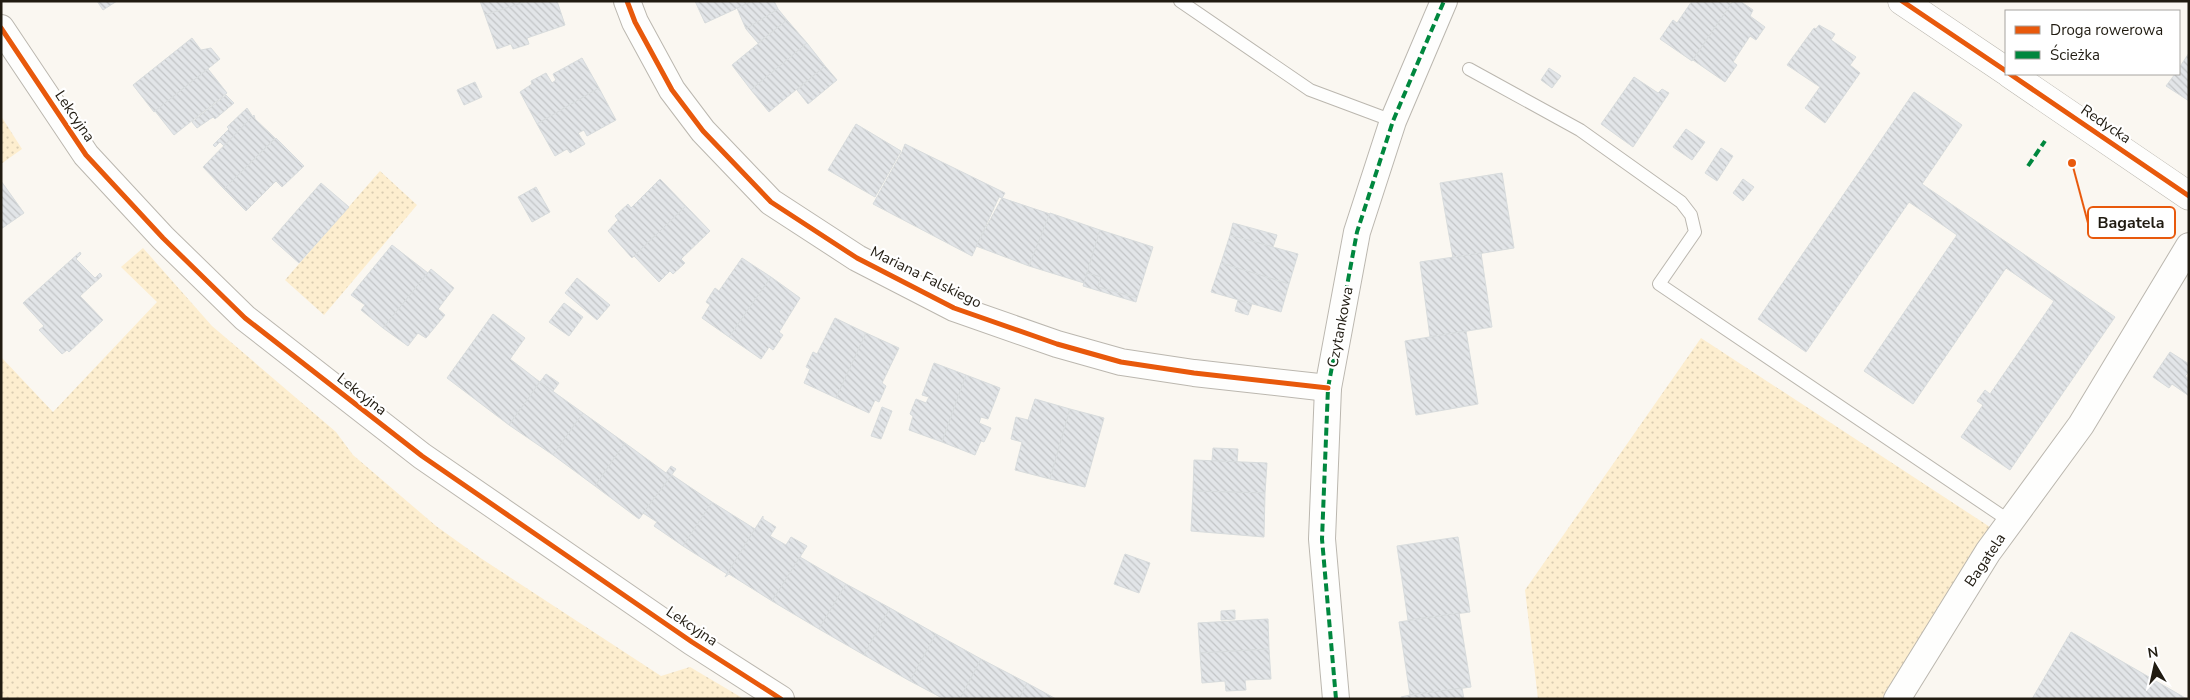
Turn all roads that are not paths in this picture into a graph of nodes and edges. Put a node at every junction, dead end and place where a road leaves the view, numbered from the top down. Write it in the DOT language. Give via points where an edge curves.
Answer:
graph roads {
  1 [pos="627,1"];
  2 [pos="1180,1"];
  3 [pos="1444,1"];
  4 [pos="1902,1"];
  5 [pos="1,28"];
  6 [pos="1470,69"];
  7 [pos="2005,70"];
  8 [pos="2011,75"];
  9 [pos="1393,121"];
  10 [pos="2189,196"];
  11 [pos="2189,246"];
  12 [pos="1328,388"];
  13 [pos="2011,522"];
  14 [pos="781,699"];
  15 [pos="1336,699"];
  16 [pos="1897,699"];
  1 -- 12 [label="street, Mariana Falskiego" via="672,90 703,131 771,202 857,258 954,308 1057,344 1131,364"];
  2 -- 9 [label="lane" via="1310,90"];
  3 -- 9 [label="street, Czytankowa"];
  4 -- 7 [label="street"];
  5 -- 14 [label="street, Lekcyjna" via="86,155 244,318 422,456 692,642"];
  6 -- 13 [label="lane" via="1580,130 1681,202 1691,215 1695,232 1660,284"];
  8 -- 10 [label="street, Redycka"];
  9 -- 12 [label="street, Czytankowa" via="1358,232"];
  11 -- 13 [label="street, Bagatela" via="2081,425"];
  12 -- 15 [label="street, Czytankowa" via="1322,539"];
  13 -- 16 [label="street, Bagatela" via="1988,552"];
}
